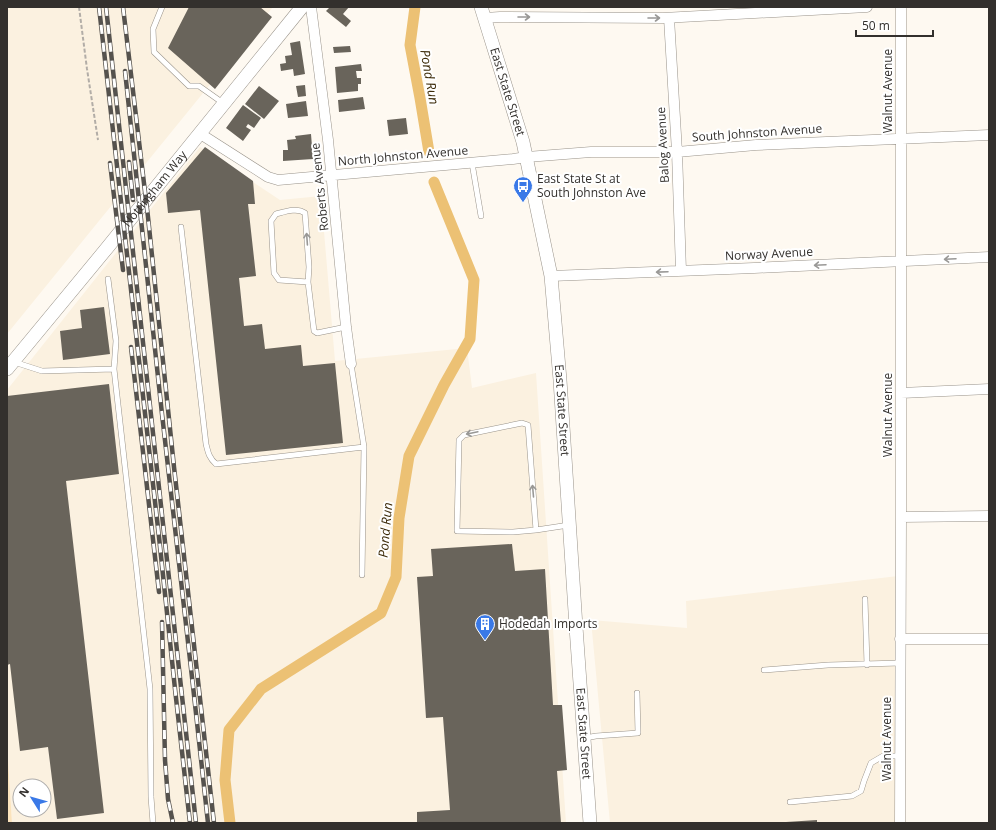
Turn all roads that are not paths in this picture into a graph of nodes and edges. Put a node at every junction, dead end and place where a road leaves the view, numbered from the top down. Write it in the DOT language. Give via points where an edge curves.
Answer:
graph roads {
  1 [pos="162,7"];
  2 [pos="302,7"];
  3 [pos="311,7"];
  4 [pos="867,7"];
  5 [pos="901,7"];
  6 [pos="787,9"];
  7 [pos="483,13"];
  8 [pos="669,18"];
  9 [pos="224,103"];
  10 [pos="199,133"];
  11 [pos="989,135"];
  12 [pos="901,139"];
  13 [pos="677,152"];
  14 [pos="527,157"];
  15 [pos="472,163"];
  16 [pos="332,175"];
  17 [pos="482,216"];
  18 [pos="181,227"];
  19 [pos="989,257"];
  20 [pos="901,261"];
  21 [pos="681,271"];
  22 [pos="551,276"];
  23 [pos="108,279"];
  24 [pos="308,280"];
  25 [pos="346,327"];
  26 [pos="351,364"];
  27 [pos="10,366"];
  28 [pos="114,369"];
  29 [pos="989,388"];
  30 [pos="901,393"];
  31 [pos="364,447"];
  32 [pos="989,516"];
  33 [pos="901,517"];
  34 [pos="570,525"];
  35 [pos="536,530"];
  36 [pos="362,575"];
  37 [pos="865,599"];
  38 [pos="900,639"];
  39 [pos="989,639"];
  40 [pos="900,663"];
  41 [pos="867,665"];
  42 [pos="764,670"];
  43 [pos="637,693"];
  44 [pos="584,739"];
  45 [pos="900,756"];
  46 [pos="790,802"];
  47 [pos="153,823"];
  48 [pos="590,823"];
  49 [pos="900,823"];
  1 -- 9 [label="lane" via="153,29 154,52 189,86 199,86"];
  2 -- 9 [label="street, Nottingham Way"];
  3 -- 16 [label="street, Roberts Avenue"];
  4 -- 6 [label="street"];
  5 -- 12 [label="street, Walnut Avenue"];
  6 -- 8 [label="street"];
  7 -- 8 [label="street, one-way" via="500,17"];
  7 -- 14 [label="street, East State Street"];
  8 -- 13 [label="street, Balog Avenue"];
  9 -- 10 [label="street, Nottingham Way"];
  10 -- 16 [label="street, North Johnston Avenue" via="268,177 278,180"];
  10 -- 27 [label="street, Nottingham Way"];
  11 -- 12 [label="street, South Johnston Avenue"];
  12 -- 13 [label="street, South Johnston Avenue" via="756,145"];
  12 -- 20 [label="street, Walnut Avenue"];
  13 -- 14 [label="street, South Johnston Avenue" via="592,152"];
  13 -- 21 [label="street, Balog Avenue"];
  14 -- 15 [label="street, North Johnston Avenue"];
  14 -- 22 [label="street, East State Street"];
  15 -- 16 [label="street, North Johnston Avenue"];
  15 -- 17 [label="lane"];
  16 -- 25 [label="street, Roberts Avenue"];
  18 -- 31 [label="lane" via="206,444 208,456 212,461 216,464"];
  19 -- 20 [label="street, Norway Avenue, one-way"];
  20 -- 21 [label="street, Norway Avenue, one-way"];
  20 -- 30 [label="street, Walnut Avenue"];
  21 -- 22 [label="street, Norway Avenue, one-way"];
  22 -- 34 [label="street, East State Street"];
  23 -- 28 [label="lane" via="116,341"];
  24 -- 24 [label="lane, one-way" via="305,213 302,210 288,210 276,214 271,221 274,273 279,280"];
  24 -- 25 [label="lane" via="314,331 317,333"];
  25 -- 26 [label="street, Roberts Avenue"];
  26 -- 31 [label="lane"];
  27 -- 28 [label="lane" via="42,371"];
  28 -- 47 [label="lane" via="150,690"];
  29 -- 30 [label="street"];
  30 -- 33 [label="street, Walnut Avenue"];
  31 -- 36 [label="lane"];
  32 -- 33 [label="street"];
  33 -- 38 [label="street, Walnut Avenue"];
  34 -- 35 [label="lane"];
  34 -- 44 [label="street, East State Street"];
  35 -- 35 [label="lane, one-way" via="528,425 522,422 464,435 459,440 457,531"];
  37 -- 41 [label="lane"];
  38 -- 39 [label="street"];
  38 -- 40 [label="street, Walnut Avenue"];
  40 -- 41 [label="lane"];
  40 -- 45 [label="street, Walnut Avenue"];
  41 -- 42 [label="lane"];
  43 -- 44 [label="lane" via="638,733"];
  44 -- 48 [label="street, East State Street"];
  45 -- 46 [label="lane" via="883,756 871,763 861,792 852,796"];
  45 -- 49 [label="street, Walnut Avenue"];
}
